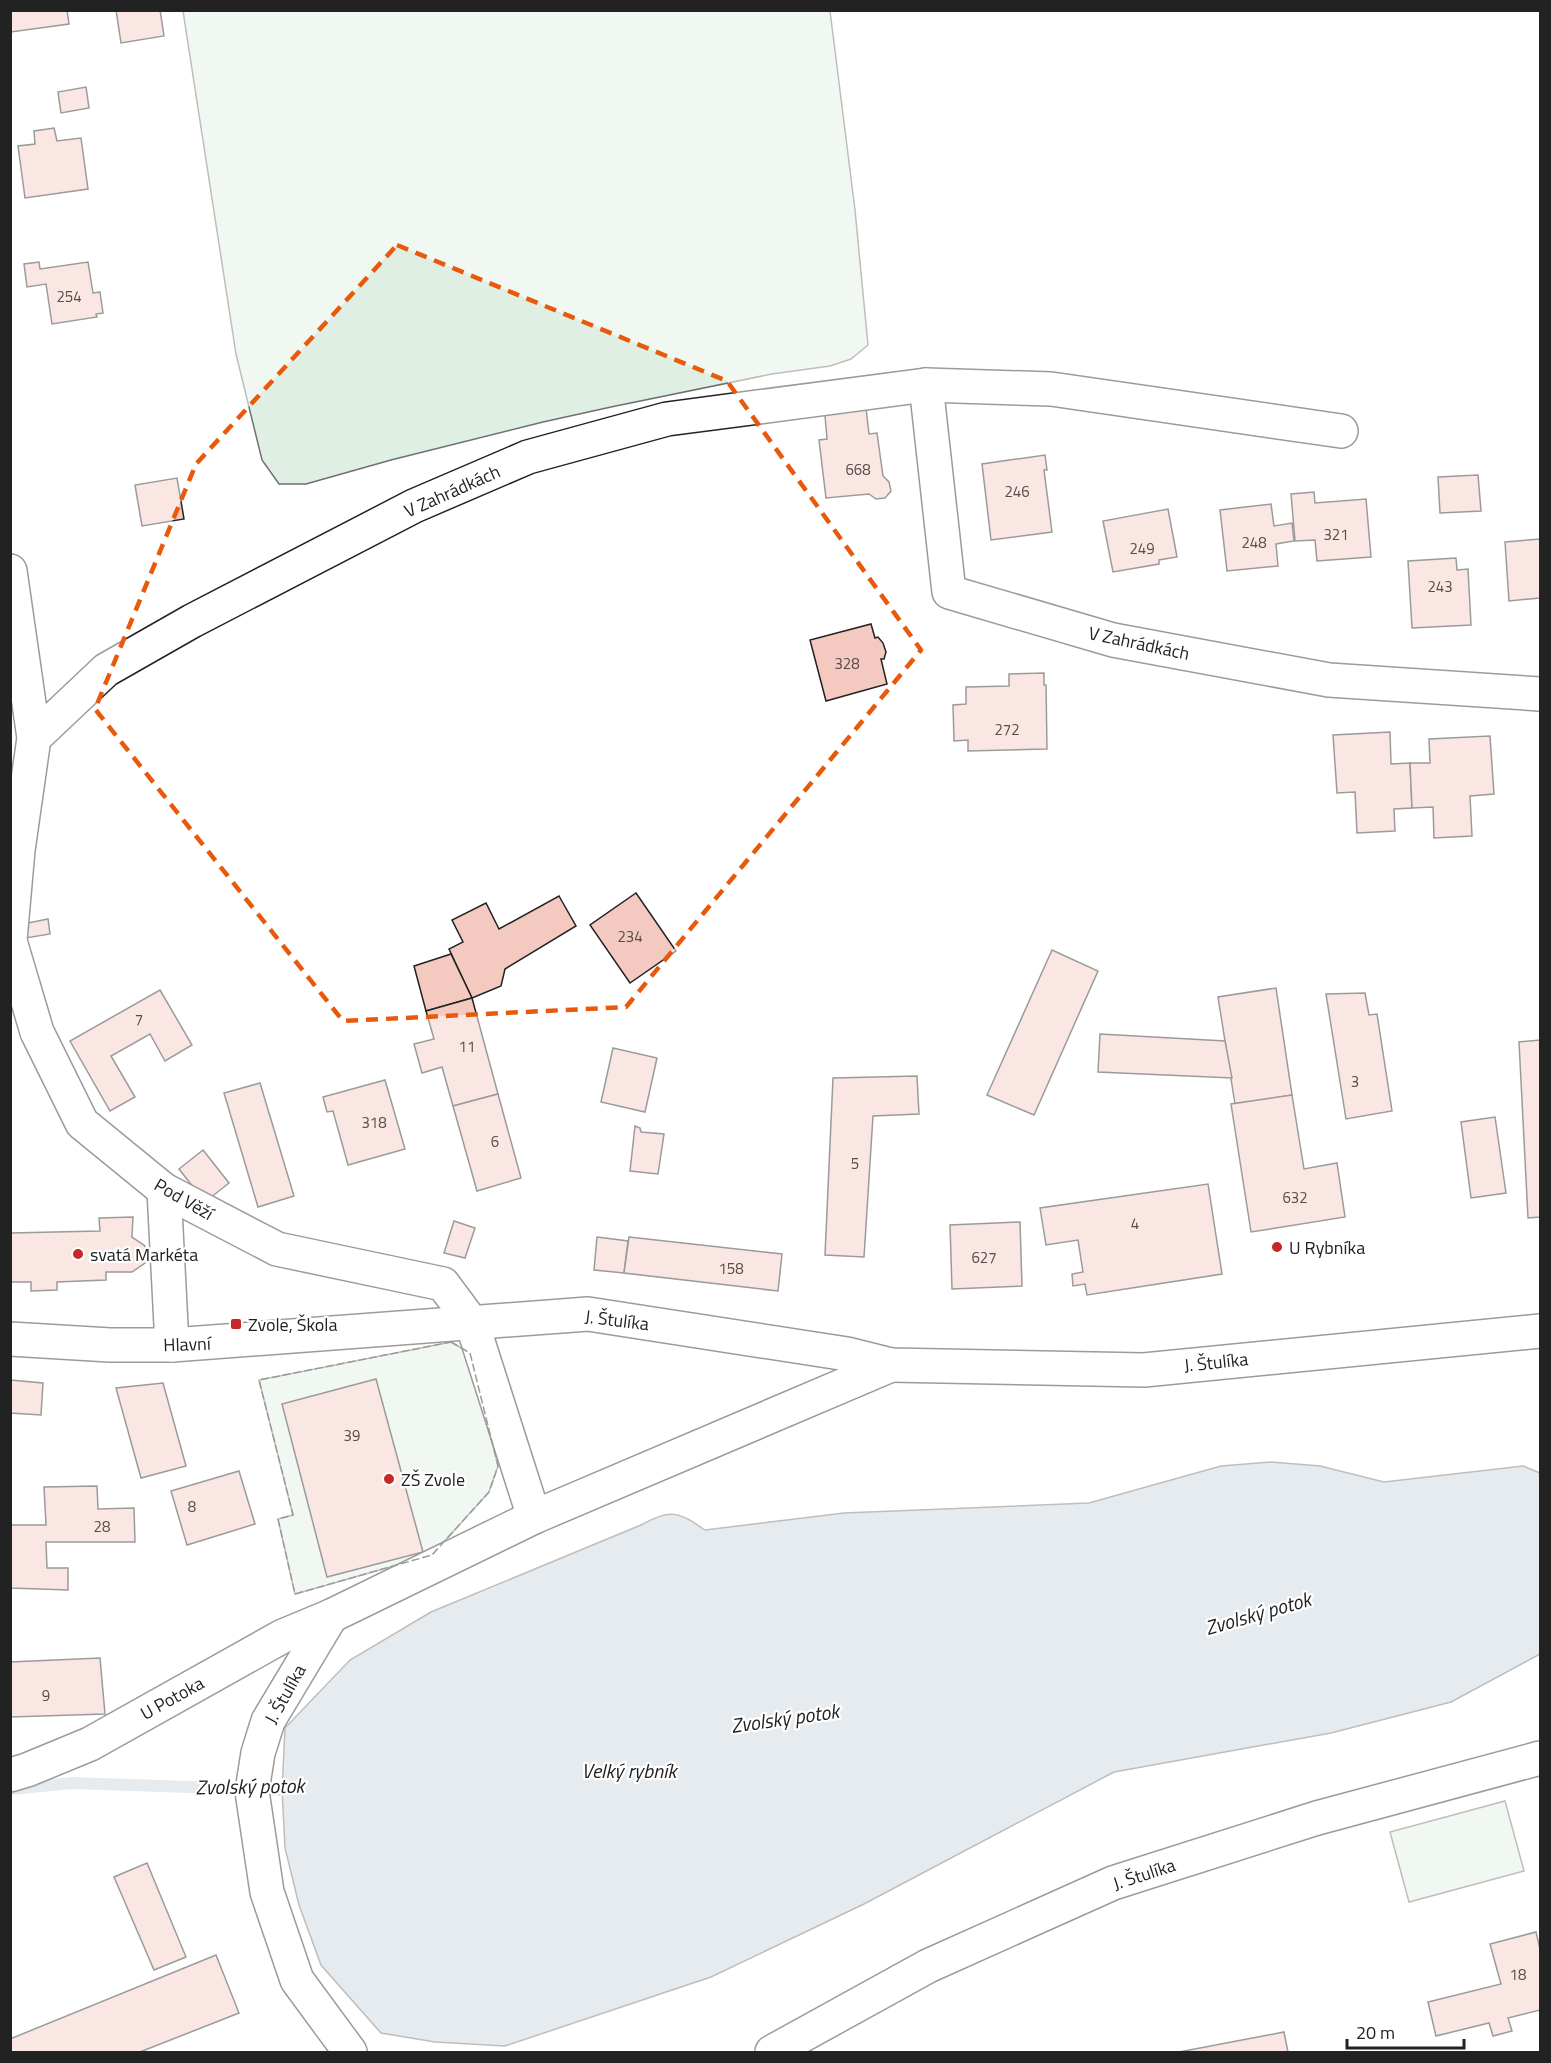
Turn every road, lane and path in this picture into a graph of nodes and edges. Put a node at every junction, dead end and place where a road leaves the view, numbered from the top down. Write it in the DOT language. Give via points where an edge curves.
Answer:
graph roads {
  1 [pos="926,385"];
  2 [pos="1341,431"];
  3 [pos="10,571"];
  4 [pos="1540,694"];
  5 [pos="34,738"];
  6 [pos="10,941"];
  7 [pos="164,1190"];
  8 [pos="472,1323"];
  9 [pos="1540,1330"];
  10 [pos="10,1339"];
  11 [pos="172,1345"];
  12 [pos="891,1365"];
  13 [pos="534,1517"];
  14 [pos="331,1616"];
  15 [pos="1540,1758"];
  16 [pos="10,1775"];
  17 [pos="350,2052"];
  18 [pos="772,2052"];
  1 -- 2 [label="street, V Zahrádkách" via="1051,389"];
  1 -- 4 [label="street, V Zahrádkách" via="949,592 1113,640 1329,680"];
  1 -- 5 [label="street, V Zahrádkách" via="667,419 528,457 414,506 192,621 106,670"];
  3 -- 5 [label="street, Pod Věží"];
  5 -- 6 [label="street, Pod Věží"];
  6 -- 7 [label="street, Pod Věží" via="37,1032 82,1123"];
  7 -- 8 [label="street, Pod Věží" via="277,1249 443,1284"];
  7 -- 11 [label="street"];
  8 -- 11 [label="street, Hlavní"];
  8 -- 12 [label="street, J. Štulíka" via="588,1314 847,1354"];
  8 -- 13 [label="street"];
  9 -- 12 [label="street, J. Štulíka" via="1144,1370"];
  10 -- 11 [label="street, Hlavní"];
  12 -- 13 [label="street, J. Štulíka"];
  13 -- 14 [label="street, J. Štulíka"];
  14 -- 16 [label="street, U Potoka" via="283,1636 90,1744"];
  14 -- 17 [label="street, J. Štulíka" via="268,1721 252,1791 267,1892 297,1980"];
  15 -- 18 [label="street, J. Štulíka" via="1317,1818 1113,1883 928,1966"];
}
